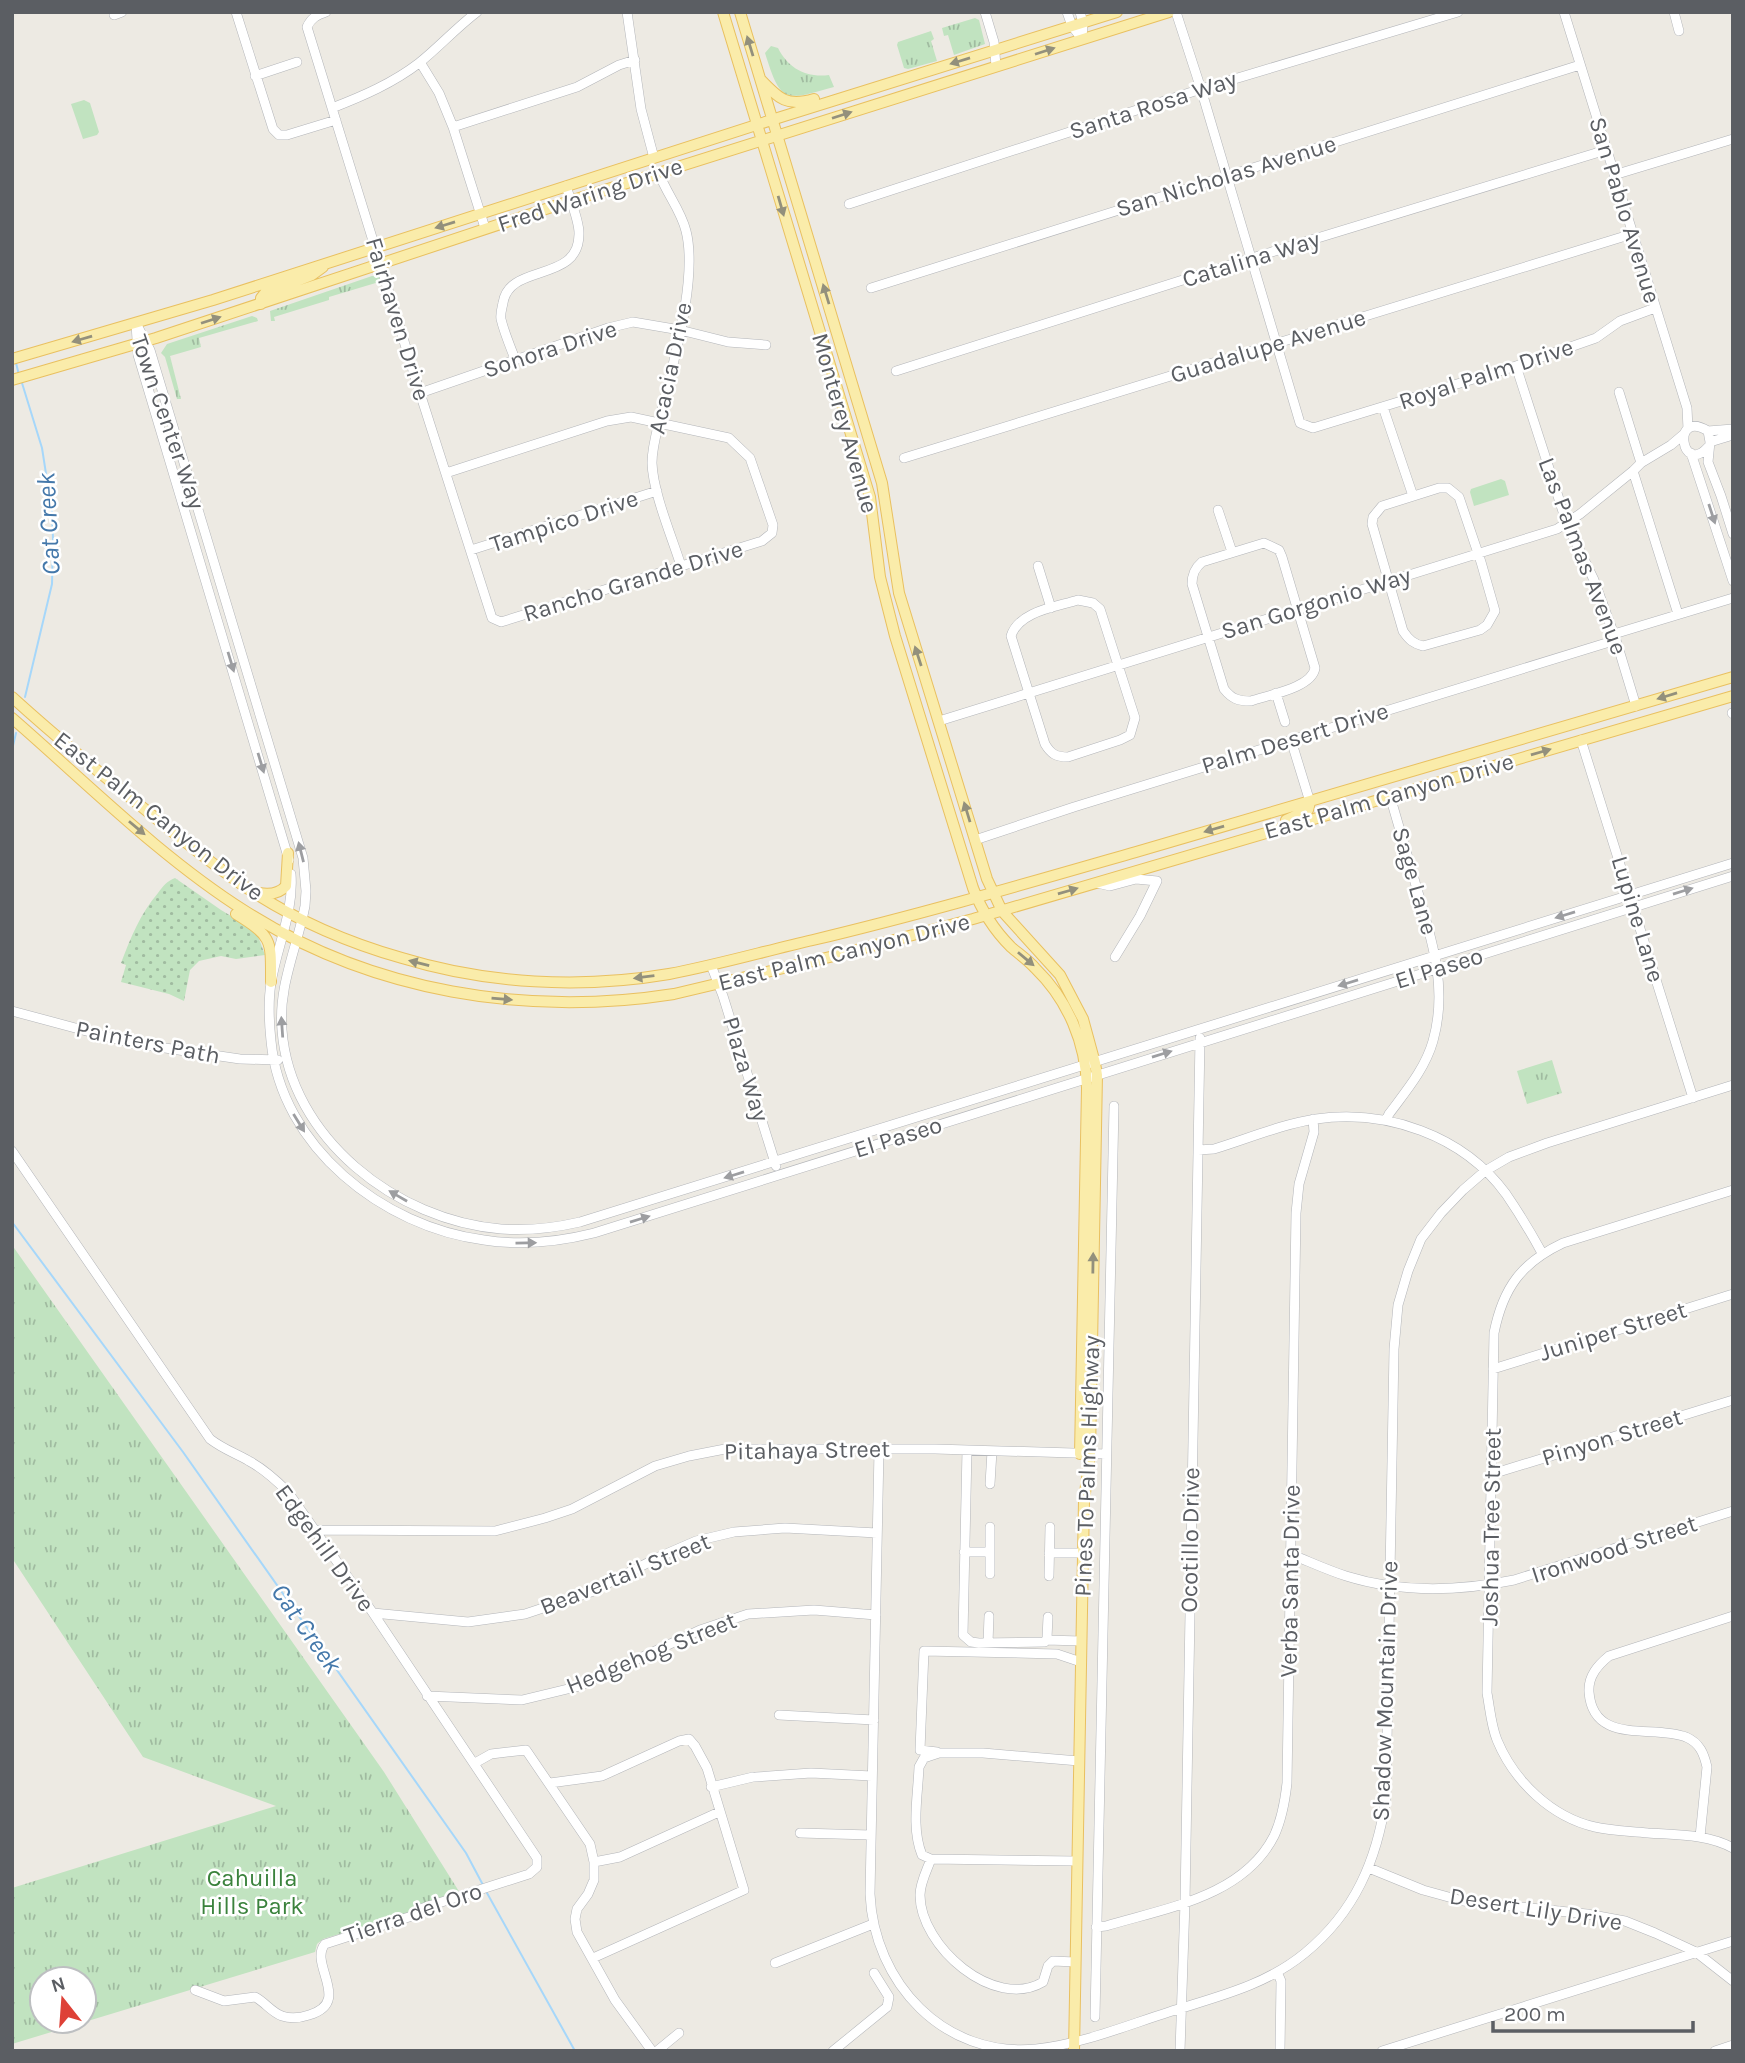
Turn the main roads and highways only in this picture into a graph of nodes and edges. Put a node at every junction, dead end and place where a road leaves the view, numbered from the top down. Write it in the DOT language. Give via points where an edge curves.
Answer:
graph roads {
  1 [pos="723,12"];
  2 [pos="740,12"];
  3 [pos="1117,12"];
  4 [pos="1169,12"];
  5 [pos="1082,18"];
  6 [pos="760,79"];
  7 [pos="854,94"];
  8 [pos="772,119"];
  9 [pos="758,124"];
  10 [pos="776,136"];
  11 [pos="763,140"];
  12 [pos="701,143"];
  13 [pos="654,158"];
  14 [pos="659,173"];
  15 [pos="604,190"];
  16 [pos="331,261"];
  17 [pos="261,304"];
  18 [pos="12,359"];
  19 [pos="12,380"];
  20 [pos="850,430"];
  21 [pos="875,460"];
  22 [pos="874,527"];
  23 [pos="907,621"];
  24 [pos="1731,676"];
  25 [pos="1733,696"];
  26 [pos="12,697"];
  27 [pos="12,718"];
  28 [pos="54,755"];
  29 [pos="1464,757"];
  30 [pos="98,773"];
  31 [pos="1390,796"];
  32 [pos="1310,802"];
  33 [pos="1255,835"];
  34 [pos="288,853"];
  35 [pos="210,887"];
  36 [pos="252,891"];
  37 [pos="994,893"];
  38 [pos="977,898"];
  39 [pos="1002,911"];
  40 [pos="987,915"];
  41 [pos="271,982"];
  42 [pos="1091,1069"];
  43 [pos="1075,2047"];
  1 -- 9 [label="main road, Monterey Avenue"];
  6 -- 2 [label="main road, Monterey Avenue, one-way"];
  3 -- 5 [label="main road, Fred Waring Drive"];
  10 -- 4 [label="main road, Fred Waring Drive, one-way"];
  5 -- 7 [label="main road, Fred Waring Drive, one-way" via="1072,26"];
  6 -- 7 [label="main road" via="778,97 794,103 835,93"];
  6 -- 8 [label="main road, Monterey Avenue"];
  7 -- 8 [label="main road, Fred Waring Drive"];
  8 -- 9 [label="main road, Fred Waring Drive"];
  8 -- 10 [label="main road, Monterey Avenue"];
  9 -- 11 [label="main road, Monterey Avenue"];
  9 -- 12 [label="main road, Fred Waring Drive"];
  10 -- 11 [label="main road, Fred Waring Drive"];
  21 -- 10 [label="main road, Monterey Avenue, one-way"];
  11 -- 14 [label="main road, Fred Waring Drive"];
  11 -- 20 [label="main road, Monterey Avenue, one-way"];
  12 -- 13 [label="main road, Fred Waring Drive"];
  12 -- 14 [label="main road" via="665,162"];
  13 -- 15 [label="main road" via="647,169"];
  13 -- 16 [label="main road, Fred Waring Drive, one-way"];
  14 -- 15 [label="main road, Fred Waring Drive"];
  15 -- 17 [label="main road, Fred Waring Drive"];
  16 -- 17 [label="main road" via="312,275 265,293"];
  16 -- 18 [label="main road, Fred Waring Drive, one-way"];
  19 -- 17 [label="main road, Fred Waring Drive, one-way"];
  20 -- 21 [label="main road" via="856,432 864,454"];
  20 -- 22 [label="main road, Monterey Avenue"];
  21 -- 23 [label="main road, Monterey Avenue"];
  22 -- 23 [label="main road" via="884,542 892,590"];
  22 -- 38 [label="main road, Monterey Avenue" via="880,577 895,636"];
  37 -- 23 [label="main road, Monterey Avenue, one-way"];
  24 -- 29 [label="main road, East Palm Canyon Drive, one-way"];
  31 -- 25 [label="main road, East Palm Canyon Drive, one-way"];
  26 -- 30 [label="main road, East Palm Canyon Drive"];
  27 -- 28 [label="main road, East Palm Canyon Drive"];
  28 -- 30 [label="main road"];
  28 -- 35 [label="main road, East Palm Canyon Drive, one-way"];
  29 -- 31 [label="main road" via="1442,770 1392,785"];
  29 -- 32 [label="main road, East Palm Canyon Drive"];
  30 -- 36 [label="main road, East Palm Canyon Drive"];
  31 -- 33 [label="main road, East Palm Canyon Drive"];
  32 -- 33 [label="main road" via="1305,813"];
  32 -- 37 [label="main road, East Palm Canyon Drive, one-way"];
  39 -- 33 [label="main road, East Palm Canyon Drive, one-way"];
  34 -- 36 [label="main road" via="286,886 264,894"];
  35 -- 40 [label="main road, East Palm Canyon Drive, one-way" via="247,912 349,963 447,991 536,1002 674,994"];
  35 -- 41 [label="main road" via="232,911 265,934 271,951"];
  38 -- 36 [label="main road, East Palm Canyon Drive, one-way" via="669,974 536,982 405,960 360,945"];
  37 -- 38 [label="main road, East Palm Canyon Drive"];
  37 -- 39 [label="main road, Monterey Avenue"];
  38 -- 40 [label="main road, Monterey Avenue"];
  39 -- 40 [label="main road, East Palm Canyon Drive"];
  39 -- 42 [label="main road, Pines To Palms Highway" via="1060,975 1083,1019"];
  40 -- 42 [label="main road, Pines To Palms Highway, one-way" via="1002,937 1051,985"];
  42 -- 43 [label="main road, Pines To Palms Highway"];
}
